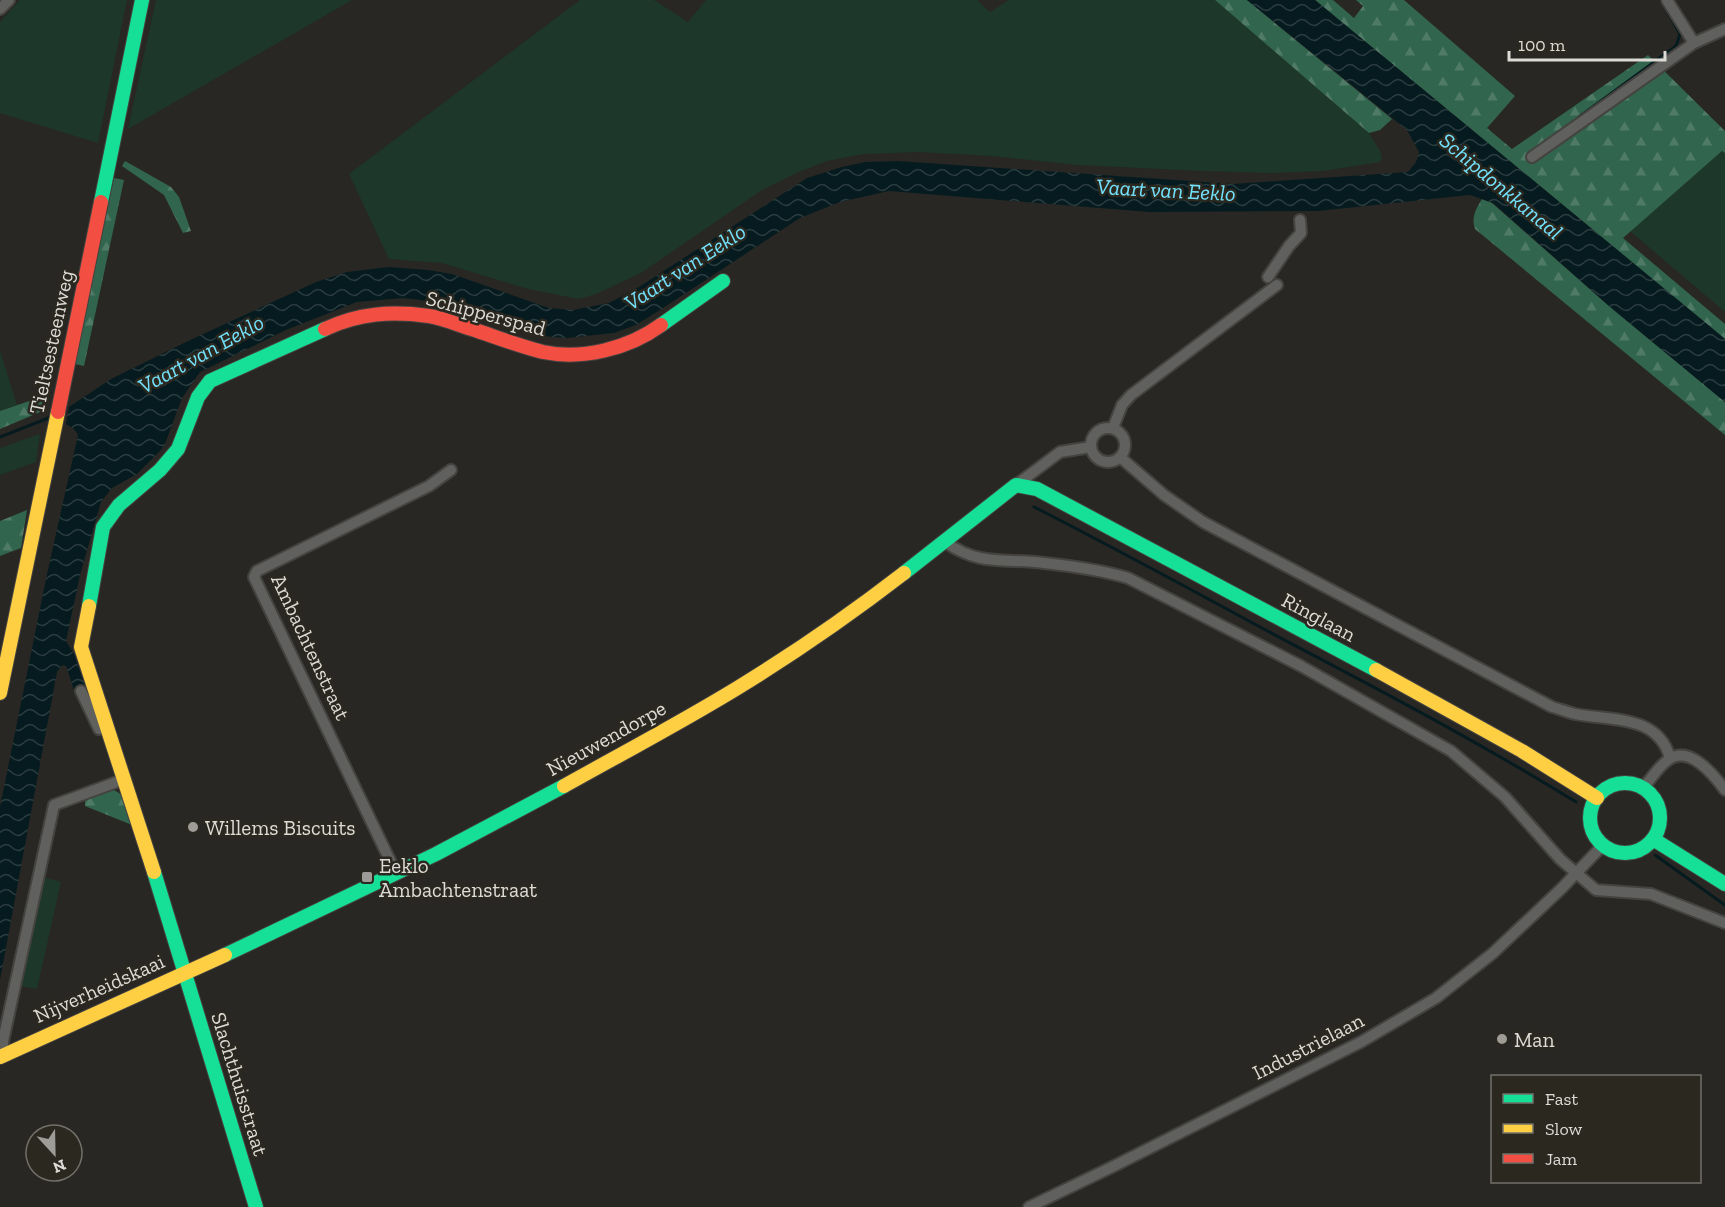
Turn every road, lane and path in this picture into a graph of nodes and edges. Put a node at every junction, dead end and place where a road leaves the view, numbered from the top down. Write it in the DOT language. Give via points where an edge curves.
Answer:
graph roads {
  1 [pos="9,0"];
  2 [pos="142,0"];
  3 [pos="1667,0"];
  4 [pos="0,9"];
  5 [pos="1725,29"];
  6 [pos="1694,43"];
  7 [pos="1532,157"];
  8 [pos="1300,220"];
  9 [pos="1268,277"];
  10 [pos="723,281"];
  11 [pos="1277,285"];
  12 [pos="1113,428"];
  13 [pos="1091,447"];
  14 [pos="1120,457"];
  15 [pos="451,470"];
  16 [pos="1016,485"];
  17 [pos="945,542"];
  18 [pos="81,691"];
  19 [pos="0,693"];
  20 [pos="107,727"];
  21 [pos="1670,758"];
  22 [pos="125,779"];
  23 [pos="1643,788"];
  24 [pos="1725,790"];
  25 [pos="1597,798"];
  26 [pos="1653,839"];
  27 [pos="1603,845"];
  28 [pos="396,873"];
  29 [pos="1576,874"];
  30 [pos="1725,884"];
  31 [pos="1725,923"];
  32 [pos="184,974"];
  33 [pos="2,1055"];
  34 [pos="256,1207"];
  35 [pos="1029,1207"];
  1 -- 4 [label="street"];
  2 -- 19 [label="street, Tieltsesteenweg"];
  3 -- 6 [label="street"];
  5 -- 6 [label="street"];
  6 -- 7 [label="street"];
  8 -- 9 [label="street" via="1301,233"];
  10 -- 20 [label="street, Schipperspad" via="650,333 622,346 583,354 544,352 430,316 373,314 346,319 210,381 198,397 178,449 119,506 103,527 81,647"];
  11 -- 12 [label="street" via="1131,395 1122,405"];
  12 -- 13 [label="street" via="1103,428 1095,434"];
  12 -- 14 [label="street" via="1125,441"];
  13 -- 14 [label="street" via="1100,460 1114,461"];
  13 -- 16 [label="street" via="1060,452"];
  14 -- 21 [label="street" via="1183,509 1230,537 1552,707 1574,714 1628,720 1646,728 1660,737"];
  15 -- 28 [label="street, Ambachtenstraat" via="429,486 257,572 254,577"];
  16 -- 17 [label="street, Nieuwendorpe"];
  16 -- 25 [label="street, Ringlaan" via="1037,489 1410,688"];
  17 -- 28 [label="street, Nieuwendorpe" via="755,678 497,823"];
  17 -- 29 [label="street" via="975,558 1043,563 1128,578 1362,699 1451,752 1505,797"];
  18 -- 20 [label="street" via="99,729"];
  20 -- 22 [label="street, Schipperspad"];
  21 -- 23 [label="street"];
  21 -- 24 [label="street" via="1681,756 1702,764"];
  22 -- 32 [label="street, Slachthuisstraat"];
  22 -- 33 [label="street" via="54,805"];
  23 -- 25 [label="street" via="1613,785"];
  23 -- 26 [label="street" via="1659,810 1660,821"];
  25 -- 27 [label="street" via="1591,825"];
  26 -- 27 [label="street" via="1627,853"];
  26 -- 30 [label="street"];
  27 -- 29 [label="street, Industrielaan"];
  28 -- 32 [label="street, Nieuwendorpe"];
  29 -- 31 [label="street" via="1596,890 1651,894"];
  29 -- 35 [label="street, Industrielaan" via="1493,953 1436,998 1361,1042"];
  32 -- 33 [label="street, Nijverheidskaai"];
  32 -- 34 [label="street, Slachthuisstraat"];
}
